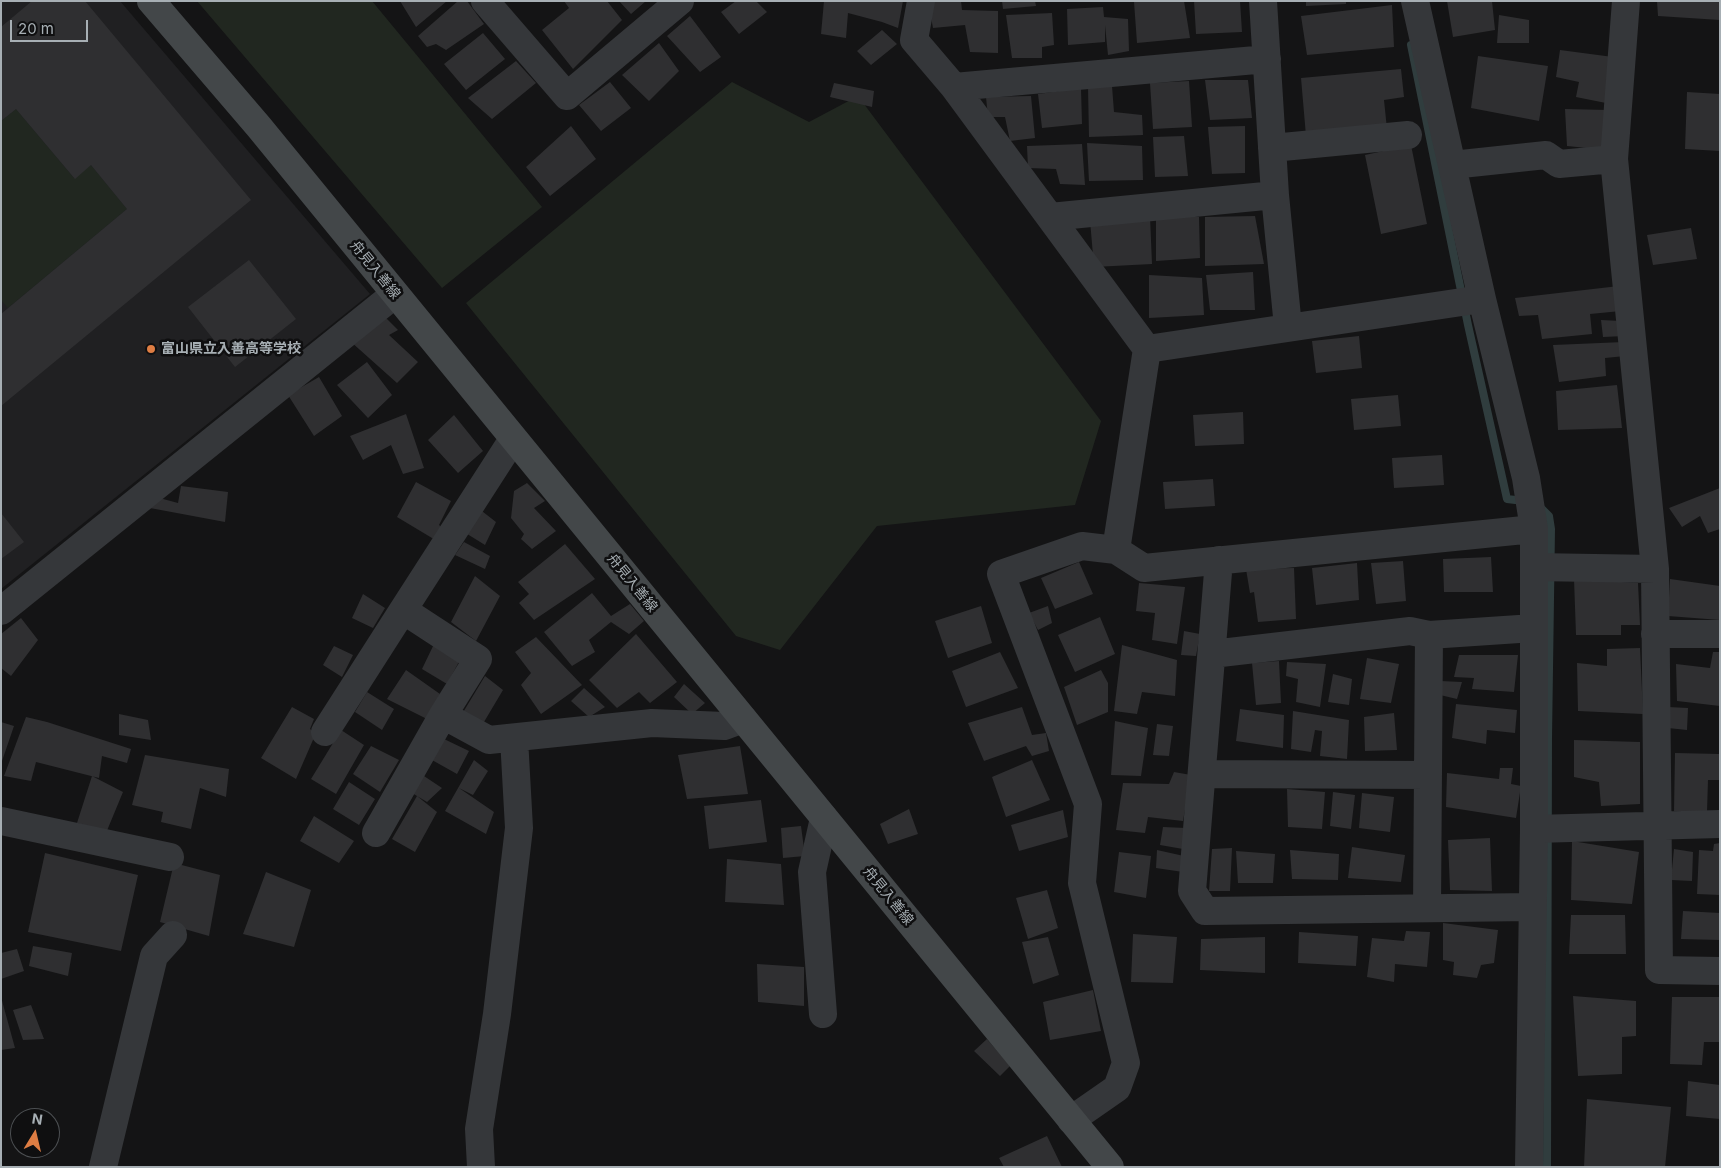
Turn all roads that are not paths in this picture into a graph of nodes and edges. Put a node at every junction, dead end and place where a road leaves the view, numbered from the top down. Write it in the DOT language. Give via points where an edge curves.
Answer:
graph roads {
  1 [pos="151,1"];
  2 [pos="485,1"];
  3 [pos="680,1"];
  4 [pos="921,1"];
  5 [pos="1263,1"];
  6 [pos="1415,1"];
  7 [pos="1626,1"];
  8 [pos="1267,59"];
  9 [pos="954,87"];
  10 [pos="1408,134"];
  11 [pos="1272,148"];
  12 [pos="1614,159"];
  13 [pos="1452,165"];
  14 [pos="1275,195"];
  15 [pos="1050,218"];
  16 [pos="395,294"];
  17 [pos="1482,299"];
  18 [pos="1288,327"];
  19 [pos="1147,349"];
  20 [pos="513,439"];
  21 [pos="1534,529"];
  22 [pos="1116,550"];
  23 [pos="1219,560"];
  24 [pos="1534,568"];
  25 [pos="1655,569"];
  26 [pos="403,610"];
  27 [pos="1,611"];
  28 [pos="1534,628"];
  29 [pos="1655,634"];
  30 [pos="1720,634"];
  31 [pos="1429,635"];
  32 [pos="1212,654"];
  33 [pos="443,715"];
  34 [pos="743,719"];
  35 [pos="325,732"];
  36 [pos="514,738"];
  37 [pos="1202,774"];
  38 [pos="1428,775"];
  39 [pos="824,818"];
  40 [pos="1,820"];
  41 [pos="1720,824"];
  42 [pos="1657,825"];
  43 [pos="1534,829"];
  44 [pos="376,833"];
  45 [pos="170,856"];
  46 [pos="1532,907"];
  47 [pos="1427,908"];
  48 [pos="174,936"];
  49 [pos="1720,971"];
  50 [pos="824,1014"];
  51 [pos="1072,1120"];
  52 [pos="103,1167"];
  53 [pos="481,1167"];
  54 [pos="1110,1167"];
  55 [pos="1529,1167"];
  1 -- 16 [label="main road, 舟見入善線"];
  2 -- 3 [label="street" via="567,96"];
  4 -- 9 [label="street" via="914,40"];
  5 -- 8 [label="street"];
  6 -- 13 [label="street"];
  7 -- 12 [label="street"];
  8 -- 9 [label="street"];
  8 -- 11 [label="street"];
  9 -- 15 [label="street"];
  10 -- 11 [label="street"];
  11 -- 14 [label="street"];
  12 -- 13 [label="street" via="1559,164 1546,155"];
  12 -- 25 [label="street"];
  13 -- 17 [label="street"];
  14 -- 15 [label="street"];
  14 -- 18 [label="street"];
  15 -- 19 [label="street"];
  16 -- 20 [label="main road, 舟見入善線"];
  16 -- 27 [label="street"];
  17 -- 18 [label="street"];
  17 -- 21 [label="street" via="1526,478"];
  18 -- 19 [label="street"];
  19 -- 22 [label="street"];
  20 -- 26 [label="street"];
  20 -- 34 [label="main road, 舟見入善線"];
  21 -- 23 [label="street"];
  21 -- 24 [label="street"];
  22 -- 23 [label="street" via="1144,568"];
  22 -- 51 [label="street" via="1082,546 1002,574 1088,804 1082,883 1126,1063 1117,1088"];
  23 -- 32 [label="street"];
  24 -- 25 [label="street"];
  24 -- 28 [label="street"];
  25 -- 29 [label="street"];
  26 -- 33 [label="street" via="478,659"];
  26 -- 35 [label="street"];
  28 -- 31 [label="street"];
  28 -- 43 [label="street"];
  29 -- 30 [label="street"];
  29 -- 42 [label="street"];
  31 -- 32 [label="street" via="1410,631"];
  31 -- 38 [label="street"];
  32 -- 37 [label="street"];
  33 -- 36 [label="street" via="489,740"];
  33 -- 44 [label="street"];
  34 -- 36 [label="street" via="724,726 652,723"];
  34 -- 39 [label="main road, 舟見入善線"];
  36 -- 53 [label="street" via="519,828 497,1014 479,1129"];
  37 -- 38 [label="street"];
  37 -- 47 [label="street" via="1192,891 1205,911"];
  38 -- 47 [label="street"];
  39 -- 50 [label="street" via="812,872"];
  39 -- 51 [label="main road, 舟見入善線"];
  40 -- 45 [label="street"];
  41 -- 42 [label="street"];
  42 -- 43 [label="street"];
  42 -- 49 [label="street" via="1659,970"];
  43 -- 46 [label="street"];
  46 -- 47 [label="street"];
  46 -- 55 [label="street"];
  48 -- 52 [label="street" via="154,956"];
  51 -- 54 [label="main road, 舟見入善線"];
}
